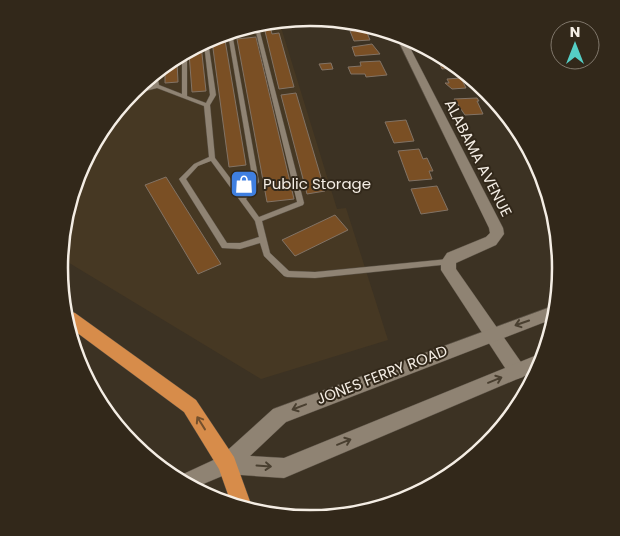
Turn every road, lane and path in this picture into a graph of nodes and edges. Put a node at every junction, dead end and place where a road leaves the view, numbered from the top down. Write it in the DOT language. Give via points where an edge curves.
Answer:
graph roads {
  1 [pos="258,32"];
  2 [pos="231,39"];
  3 [pos="404,46"];
  4 [pos="207,49"];
  5 [pos="184,62"];
  6 [pos="157,81"];
  7 [pos="157,86"];
  8 [pos="148,89"];
  9 [pos="184,95"];
  10 [pos="208,105"];
  11 [pos="212,158"];
  12 [pos="243,199"];
  13 [pos="258,220"];
  14 [pos="263,239"];
  15 [pos="448,262"];
  16 [pos="547,314"];
  17 [pos="74,321"];
  18 [pos="491,333"];
  19 [pos="531,365"];
  20 [pos="517,371"];
  21 [pos="227,464"];
  22 [pos="192,479"];
  23 [pos="240,500"];
  1 -- 13 [label="lane" via="301,204"];
  2 -- 12 [label="lane" via="256,182"];
  3 -- 15 [label="main road, ALABAMA AVENUE" via="496,228 497,234 491,241 452,257"];
  4 -- 10 [label="lane" via="213,95"];
  5 -- 9 [label="lane"];
  6 -- 7 [label="lane"];
  7 -- 8 [label="lane"];
  7 -- 9 [label="lane"];
  9 -- 10 [label="lane"];
  10 -- 11 [label="lane"];
  11 -- 12 [label="lane"];
  11 -- 14 [label="lane" via="196,165 182,179 225,246 240,246"];
  12 -- 13 [label="lane"];
  13 -- 14 [label="lane"];
  14 -- 15 [label="lane" via="267,254 287,274 315,275"];
  15 -- 18 [label="main road" via="449,270"];
  16 -- 18 [label="main road, JONES FERRY ROAD, one-way"];
  21 -- 17 [label="highway, one-way" via="190,406"];
  18 -- 20 [label="main road"];
  18 -- 21 [label="main road, JONES FERRY ROAD, one-way" via="280,415"];
  19 -- 20 [label="main road, JONES FERRY ROAD"];
  21 -- 20 [label="main road, JONES FERRY ROAD, one-way" via="284,468"];
  21 -- 22 [label="main road, JONES FERRY ROAD"];
  21 -- 23 [label="highway"];
}
